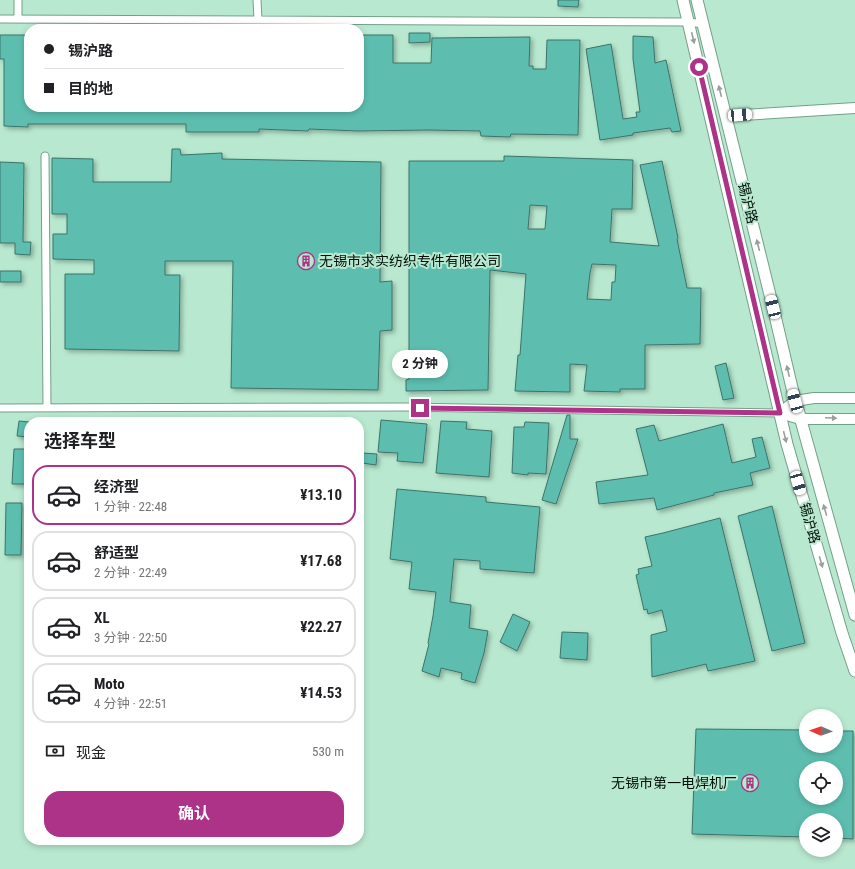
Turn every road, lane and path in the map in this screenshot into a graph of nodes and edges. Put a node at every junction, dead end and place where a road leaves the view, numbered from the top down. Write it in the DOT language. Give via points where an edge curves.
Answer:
graph roads {
  1 [pos="18,0"];
  2 [pos="257,0"];
  3 [pos="683,0"];
  4 [pos="697,0"];
  5 [pos="0,19"];
  6 [pos="18,19"];
  7 [pos="258,20"];
  8 [pos="689,22"];
  9 [pos="703,24"];
  10 [pos="855,108"];
  11 [pos="726,116"];
  12 [pos="45,156"];
  13 [pos="855,398"];
  14 [pos="795,401"];
  15 [pos="0,408"];
  16 [pos="47,408"];
  17 [pos="780,413"];
  18 [pos="800,419"];
  19 [pos="855,419"];
  20 [pos="855,615"];
  21 [pos="855,671"];
  1 -- 6 [label="street"];
  2 -- 7 [label="street"];
  3 -- 8 [label="main road, 锡沪路"];
  4 -- 9 [label="main road, 锡沪路"];
  5 -- 6 [label="street"];
  6 -- 7 [label="street"];
  7 -- 8 [label="street"];
  8 -- 9 [label="street"];
  8 -- 17 [label="main road, 锡沪路, one-way"];
  11 -- 9 [label="main road, 锡沪路, one-way"];
  10 -- 11 [label="main road"];
  14 -- 11 [label="main road, 锡沪路, one-way"];
  12 -- 16 [label="street"];
  13 -- 14 [label="main road" via="814,398"];
  14 -- 17 [label="main road"];
  14 -- 18 [label="main road, 锡沪路"];
  15 -- 16 [label="street"];
  16 -- 17 [label="street" via="404,407"];
  17 -- 18 [label="main road"];
  17 -- 21 [label="main road, 锡沪路, one-way" via="837,617"];
  18 -- 19 [label="main road, one-way"];
  20 -- 18 [label="main road, 锡沪路, one-way"];
}
